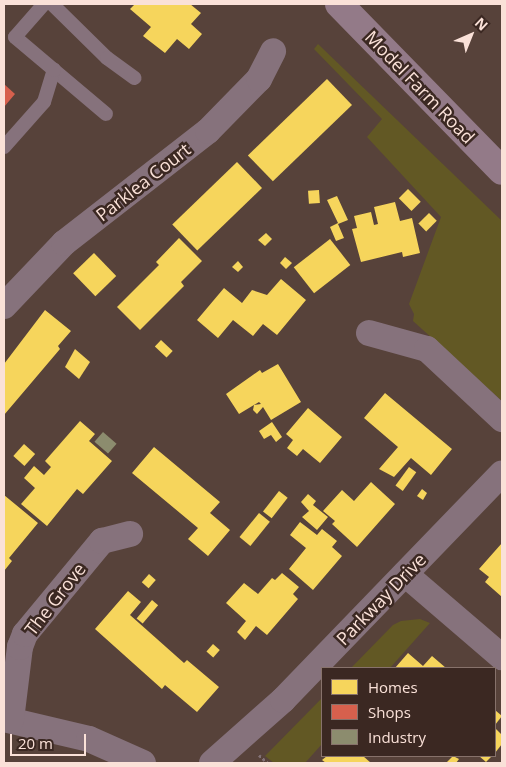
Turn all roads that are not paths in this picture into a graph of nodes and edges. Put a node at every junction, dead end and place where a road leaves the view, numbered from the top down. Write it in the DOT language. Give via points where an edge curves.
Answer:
graph roads {
  1 [pos="44,4"];
  2 [pos="52,4"];
  3 [pos="339,4"];
  4 [pos="273,51"];
  5 [pos="54,70"];
  6 [pos="135,78"];
  7 [pos="106,114"];
  8 [pos="4,147"];
  9 [pos="502,171"];
  10 [pos="4,306"];
  11 [pos="369,332"];
  12 [pos="502,419"];
  13 [pos="502,474"];
  14 [pos="130,534"];
  15 [pos="405,574"];
  16 [pos="502,657"];
  17 [pos="7,719"];
  18 [pos="143,763"];
  19 [pos="212,763"];
  1 -- 5 [label="lane" via="15,37"];
  2 -- 6 [label="lane" via="107,58"];
  3 -- 9 [label="main road, Model Farm Road"];
  4 -- 10 [label="street, Parklea Court" via="259,79 208,131 64,244"];
  5 -- 7 [label="lane"];
  5 -- 8 [label="lane" via="44,102"];
  11 -- 12 [label="street" via="428,349"];
  13 -- 15 [label="street, Parkway Drive"];
  14 -- 17 [label="street, The Grove" via="102,541 26,634"];
  15 -- 16 [label="street"];
  15 -- 19 [label="street, Parkway Drive" via="283,700"];
  17 -- 18 [label="street" via="88,738"];
}
